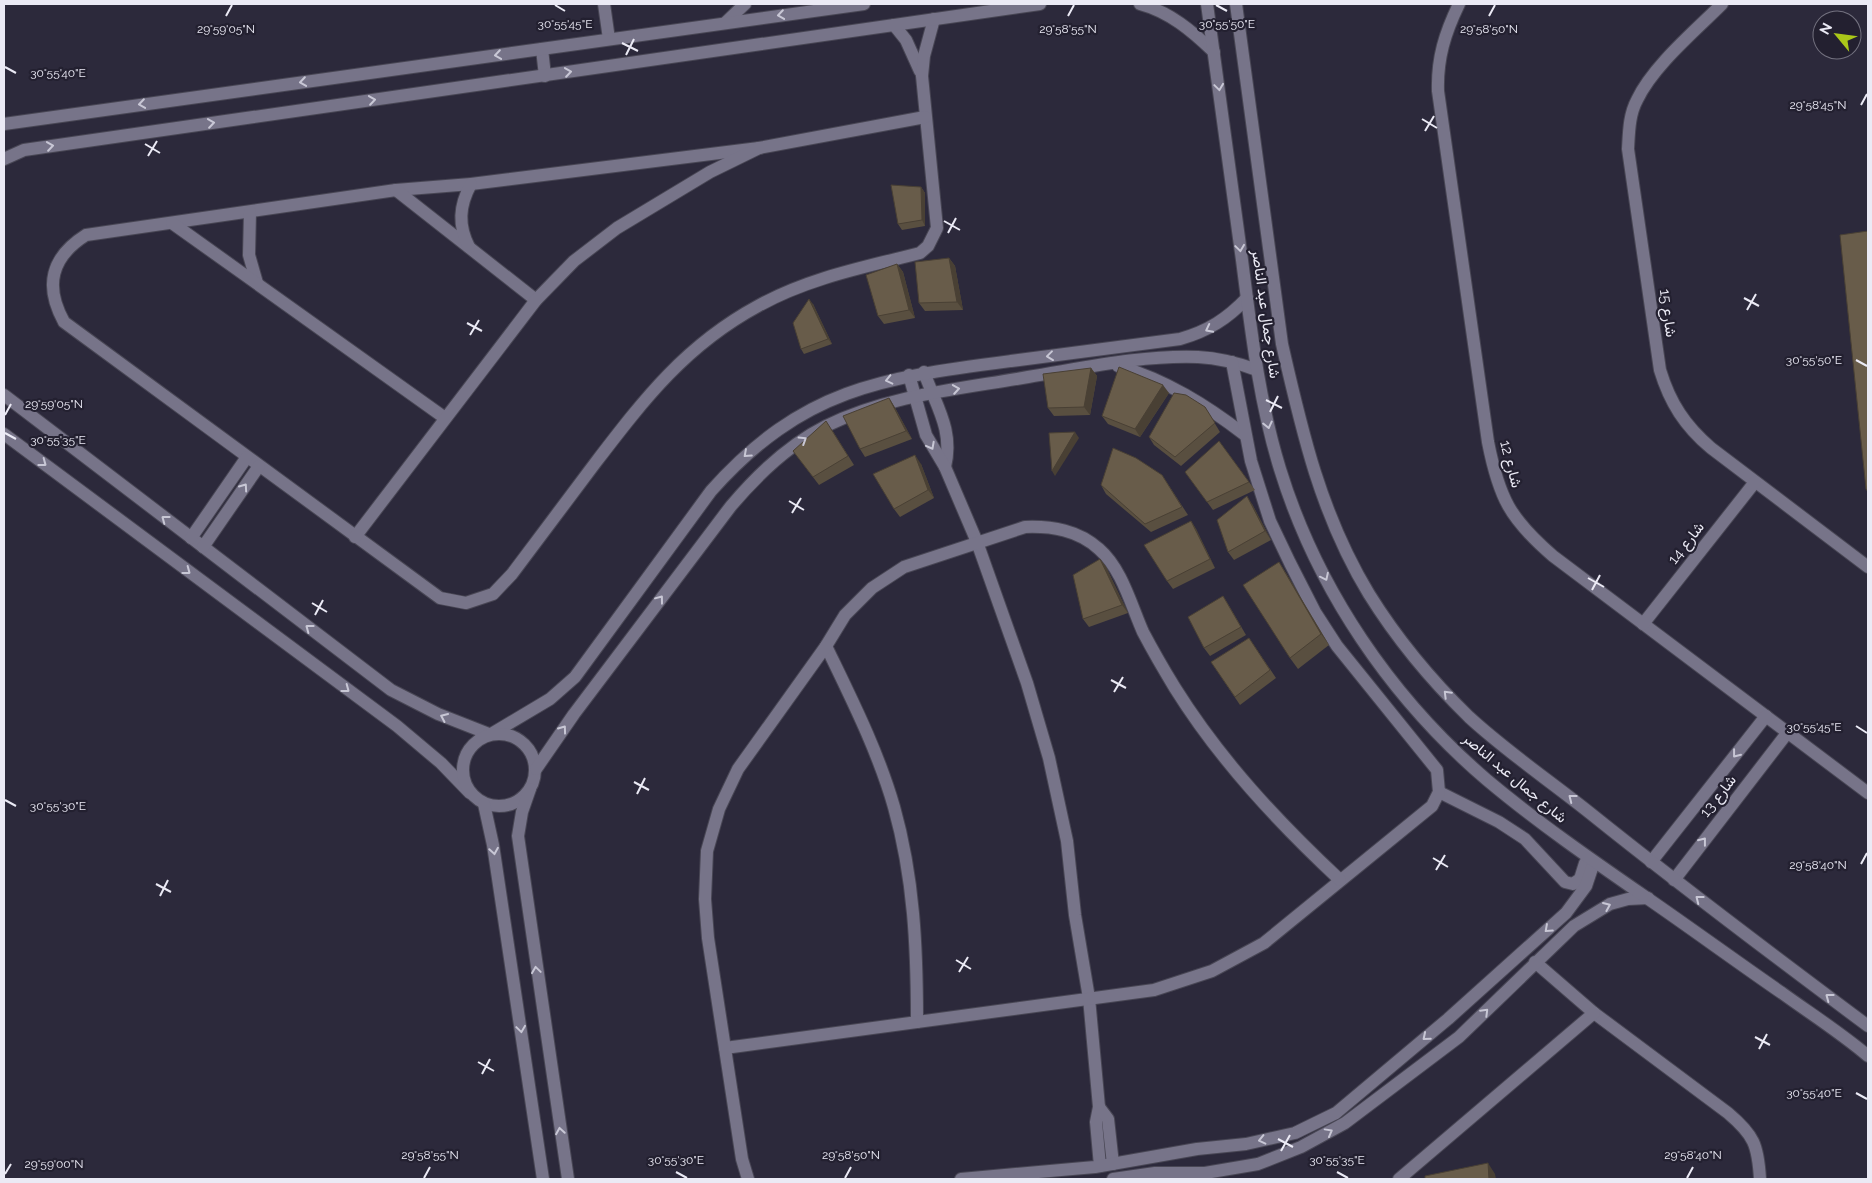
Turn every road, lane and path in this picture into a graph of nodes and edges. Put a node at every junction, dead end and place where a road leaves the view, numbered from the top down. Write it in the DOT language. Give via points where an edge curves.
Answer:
graph roads {
  1 [pos="604,4"];
  2 [pos="745,4"];
  3 [pos="864,4"];
  4 [pos="1040,4"];
  5 [pos="1140,4"];
  6 [pos="1207,4"];
  7 [pos="1236,4"];
  8 [pos="1459,4"];
  9 [pos="1722,4"];
  10 [pos="832,6"];
  11 [pos="934,19"];
  12 [pos="725,23"];
  13 [pos="894,25"];
  14 [pos="608,39"];
  15 [pos="542,49"];
  16 [pos="1214,52"];
  17 [pos="545,76"];
  18 [pos="922,76"];
  19 [pos="925,117"];
  20 [pos="4,124"];
  21 [pos="759,148"];
  22 [pos="4,159"];
  23 [pos="471,184"];
  24 [pos="396,190"];
  25 [pos="250,212"];
  26 [pos="172,223"];
  27 [pos="470,249"];
  28 [pos="256,283"];
  29 [pos="1247,298"];
  30 [pos="536,300"];
  31 [pos="1160,342"];
  32 [pos="1164,359"];
  33 [pos="1232,362"];
  34 [pos="1108,364"];
  35 [pos="1257,370"];
  36 [pos="924,372"];
  37 [pos="909,375"];
  38 [pos="931,393"];
  39 [pos="4,395"];
  40 [pos="916,396"];
  41 [pos="445,418"];
  42 [pos="4,434"];
  43 [pos="1245,435"];
  44 [pos="247,458"];
  45 [pos="259,466"];
  46 [pos="945,466"];
  47 [pos="1755,482"];
  48 [pos="355,537"];
  49 [pos="191,538"];
  50 [pos="977,542"];
  51 [pos="203,547"];
  52 [pos="1868,567"];
  53 [pos="1643,624"];
  54 [pos="826,646"];
  55 [pos="1766,716"];
  56 [pos="1788,732"];
  57 [pos="491,734"];
  58 [pos="536,770"];
  59 [pos="530,789"];
  60 [pos="1439,792"];
  61 [pos="470,793"];
  62 [pos="1868,793"];
  63 [pos="484,804"];
  64 [pos="1590,860"];
  65 [pos="1651,862"];
  66 [pos="1340,880"];
  67 [pos="1674,880"];
  68 [pos="1648,898"];
  69 [pos="1566,913"];
  70 [pos="1574,926"];
  71 [pos="1535,962"];
  72 [pos="1089,998"];
  73 [pos="1594,1013"];
  74 [pos="1448,1019"];
  75 [pos="917,1022"];
  76 [pos="1868,1026"];
  77 [pos="1459,1037"];
  78 [pos="725,1048"];
  79 [pos="1868,1056"];
  80 [pos="1099,1107"];
  81 [pos="742,1159"];
  82 [pos="1118,1163"];
  83 [pos="1100,1166"];
  84 [pos="1119,1178"];
  85 [pos="543,1179"];
  86 [pos="568,1179"];
  87 [pos="737,1179"];
  88 [pos="748,1179"];
  89 [pos="961,1179"];
  90 [pos="1399,1179"];
  91 [pos="1760,1179"];
  1 -- 14 [label="street"];
  2 -- 12 [label="street"];
  3 -- 10 [label="street"];
  4 -- 11 [label="street"];
  5 -- 16 [label="street" via="1173,18"];
  6 -- 16 [label="street, شارع جمال عبد الناصر"];
  65 -- 7 [label="street, شارع جمال عبد الناصر, one-way" via="1470,717 1399,638 1344,547 1312,470 1282,344"];
  8 -- 53 [label="street, شارع 12" via="1441,46 1438,91 1496,480 1504,501 1531,537"];
  9 -- 47 [label="street, شارع 15" via="1648,80 1636,101 1629,124 1628,149 1660,370 1667,393 1693,432"];
  10 -- 12 [label="street, one-way"];
  11 -- 13 [label="street"];
  11 -- 18 [label="street"];
  12 -- 14 [label="street"];
  17 -- 13 [label="street, one-way"];
  13 -- 18 [label="street" via="911,48"];
  14 -- 15 [label="street"];
  15 -- 17 [label="street"];
  15 -- 20 [label="street, one-way"];
  16 -- 29 [label="street, شارع جمال عبد الناصر, one-way"];
  22 -- 17 [label="street, one-way" via="24,150"];
  18 -- 19 [label="street"];
  19 -- 21 [label="street"];
  19 -- 48 [label="street" via="937,228 928,246 920,253 809,283 759,305 720,329 651,391 512,574 493,594 466,603 440,598"];
  21 -- 23 [label="street"];
  21 -- 30 [label="street" via="710,172 617,228 574,262"];
  23 -- 24 [label="street"];
  23 -- 27 [label="street" via="461,216"];
  24 -- 25 [label="street"];
  24 -- 27 [label="street"];
  25 -- 26 [label="street"];
  25 -- 28 [label="street" via="249,255"];
  26 -- 28 [label="street"];
  26 -- 44 [label="street" via="86,235 71,244 54,273 52,290 56,307 64,322"];
  27 -- 30 [label="street"];
  28 -- 41 [label="street"];
  29 -- 31 [label="street, one-way" via="1233,313 1208,329"];
  29 -- 35 [label="street, شارع جمال عبد الناصر"];
  30 -- 41 [label="street"];
  31 -- 32 [label="street"];
  31 -- 36 [label="street, one-way"];
  32 -- 33 [label="street"];
  32 -- 34 [label="street"];
  33 -- 35 [label="street"];
  33 -- 43 [label="street"];
  38 -- 34 [label="street, one-way"];
  34 -- 43 [label="street" via="1156,379 1180,391"];
  35 -- 64 [label="street, شارع جمال عبد الناصر, one-way" via="1270,433 1293,507 1330,588 1356,631 1390,680 1450,746 1487,780"];
  36 -- 37 [label="street"];
  36 -- 38 [label="street"];
  37 -- 40 [label="street"];
  37 -- 57 [label="street, one-way" via="850,391 784,424 758,444 711,491 575,677 550,699"];
  38 -- 40 [label="street"];
  38 -- 46 [label="street" via="948,438"];
  49 -- 39 [label="street, one-way"];
  40 -- 46 [label="street, one-way" via="926,435"];
  58 -- 40 [label="street, one-way" via="580,706 751,482 799,442 826,426 859,412"];
  41 -- 48 [label="street"];
  42 -- 61 [label="street, one-way" via="398,726"];
  43 -- 60 [label="street" via="1270,521 1315,612 1361,678 1433,763 1439,777"];
  44 -- 45 [label="street"];
  44 -- 49 [label="street"];
  45 -- 48 [label="street"];
  51 -- 45 [label="street, one-way"];
  46 -- 50 [label="street"];
  47 -- 52 [label="street, شارع 15"];
  47 -- 53 [label="street, شارع 14"];
  49 -- 51 [label="street"];
  50 -- 54 [label="street" via="904,567 872,588 845,615"];
  50 -- 66 [label="street" via="1025,527 1045,526 1083,537 1099,549 1113,564 1144,634 1211,740 1263,804"];
  50 -- 72 [label="street" via="1027,683 1052,768"];
  57 -- 51 [label="street, one-way" via="438,714 391,690"];
  53 -- 55 [label="street, شارع 12"];
  54 -- 75 [label="street" via="874,750 894,807 910,878 917,949"];
  54 -- 78 [label="street" via="738,769 719,809 707,851 705,899 708,938"];
  55 -- 56 [label="street, شارع 12"];
  55 -- 65 [label="street, شارع 13, one-way"];
  56 -- 62 [label="street, شارع 12"];
  67 -- 56 [label="street, شارع 13, one-way"];
  57 -- 58 [label="street" via="514,736 522,741 532,754"];
  57 -- 61 [label="street" via="476,741 462,766"];
  58 -- 59 [label="street"];
  59 -- 63 [label="street" via="510,805"];
  86 -- 59 [label="street, one-way" via="518,836"];
  60 -- 64 [label="street" via="1525,838 1565,882 1573,884 1580,878"];
  60 -- 66 [label="street" via="1427,811"];
  61 -- 63 [label="street"];
  63 -- 85 [label="street, one-way" via="493,845"];
  64 -- 68 [label="street, شارع جمال عبد الناصر"];
  64 -- 69 [label="street" via="1586,886"];
  65 -- 67 [label="street, شارع جمال عبد الناصر"];
  66 -- 72 [label="street" via="1264,943 1212,971 1154,990"];
  76 -- 67 [label="street, شارع جمال عبد الناصر, one-way"];
  70 -- 68 [label="street, one-way" via="1610,904"];
  68 -- 79 [label="street, شارع جمال عبد الناصر"];
  69 -- 70 [label="street"];
  69 -- 74 [label="street, one-way"];
  70 -- 71 [label="street"];
  71 -- 73 [label="street"];
  77 -- 71 [label="street, one-way"];
  72 -- 75 [label="street"];
  72 -- 80 [label="street"];
  73 -- 90 [label="street"];
  73 -- 91 [label="street" via="1728,1112 1747,1130 1759,1154"];
  74 -- 77 [label="street"];
  74 -- 82 [label="street, one-way" via="1336,1113 1295,1133 1246,1144"];
  75 -- 78 [label="street"];
  84 -- 77 [label="street, one-way" via="1155,1173 1205,1173 1258,1164 1301,1147 1345,1123"];
  78 -- 81 [label="street"];
  80 -- 82 [label="street" via="1108,1119"];
  80 -- 83 [label="street" via="1096,1122"];
  81 -- 87 [label="street"];
  81 -- 88 [label="street"];
  82 -- 83 [label="street"];
  82 -- 84 [label="street"];
  83 -- 89 [label="street"];
}
